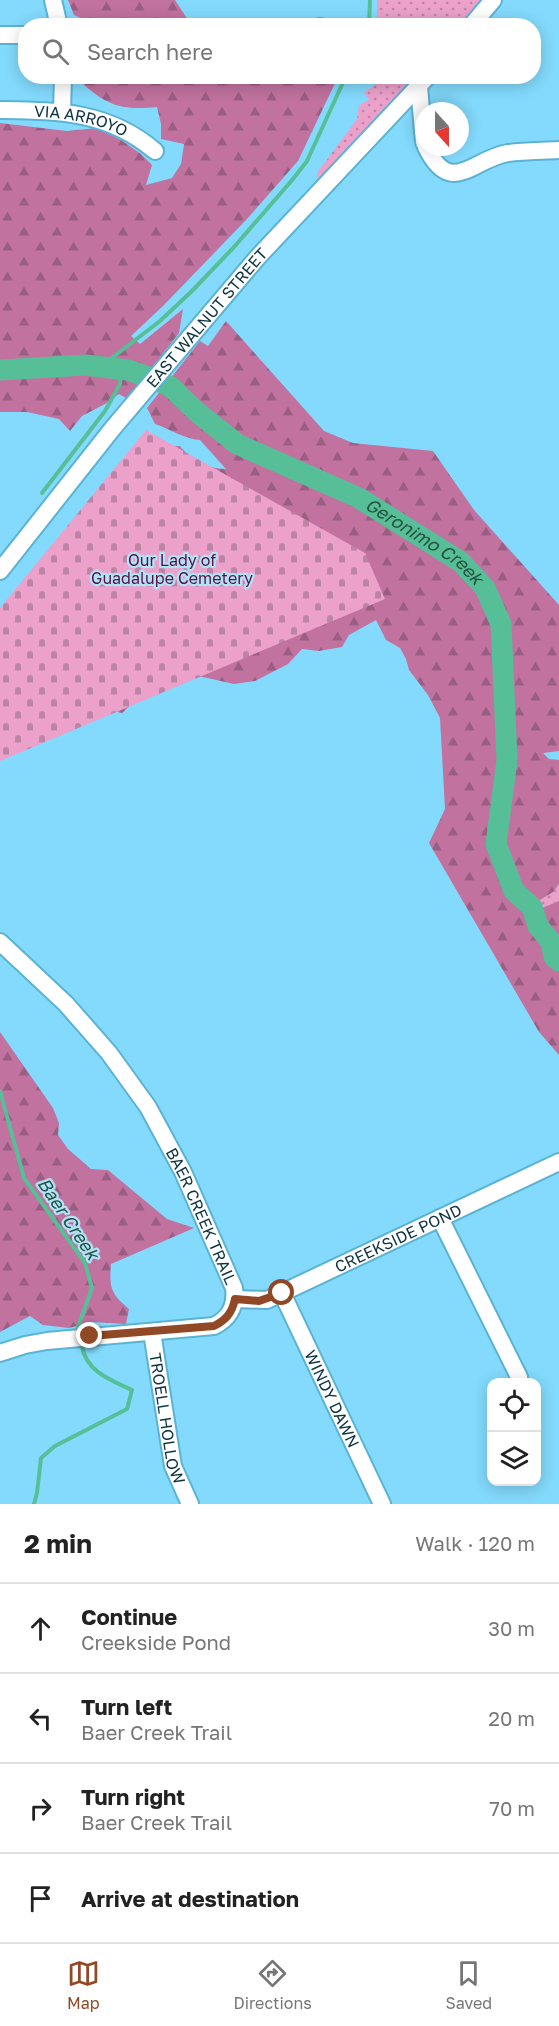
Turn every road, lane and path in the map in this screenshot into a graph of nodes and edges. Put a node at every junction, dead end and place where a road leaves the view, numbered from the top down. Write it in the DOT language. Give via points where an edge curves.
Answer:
graph roads {
  1 [pos="53,0"];
  2 [pos="493,0"];
  3 [pos="57,18"];
  4 [pos="478,18"];
  5 [pos="0,35"];
  6 [pos="18,35"];
  7 [pos="63,84"];
  8 [pos="422,84"];
  9 [pos="424,84"];
  10 [pos="424,102"];
  11 [pos="0,110"];
  12 [pos="62,112"];
  13 [pos="559,150"];
  14 [pos="155,152"];
  15 [pos="430,156"];
  16 [pos="0,571"];
  17 [pos="0,942"];
  18 [pos="559,1162"];
  19 [pos="440,1218"];
  20 [pos="282,1293"];
  21 [pos="235,1299"];
  22 [pos="152,1332"];
  23 [pos="0,1353"];
  24 [pos="519,1377"];
  25 [pos="190,1504"];
  26 [pos="382,1504"];
  1 -- 3 [label="street"];
  2 -- 4 [label="street"];
  5 -- 6 [label="street"];
  7 -- 12 [label="street"];
  8 -- 16 [label="street, EAST WALNUT STREET" via="257,258 113,428"];
  9 -- 10 [label="street"];
  11 -- 12 [label="street, VIA ARROYO"];
  12 -- 14 [label="street, VIA ARROYO" via="108,122 140,138"];
  13 -- 15 [label="street" via="506,154 462,174 444,171"];
  17 -- 21 [label="street, BAER CREEK TRAIL" via="66,1004 109,1053 148,1107 183,1172 234,1288"];
  18 -- 19 [label="street, CREEKSIDE POND"];
  19 -- 20 [label="street, CREEKSIDE POND"];
  19 -- 24 [label="street"];
  20 -- 21 [label="street, CREEKSIDE POND" via="259,1301"];
  20 -- 26 [label="street, WINDY DAWN"];
  21 -- 22 [label="street, BAER CREEK TRAIL" via="228,1316 214,1326"];
  22 -- 23 [label="street, BAER CREEK TRAIL" via="47,1341"];
  22 -- 25 [label="street, TROELL HOLLOW" via="173,1466"];
}
